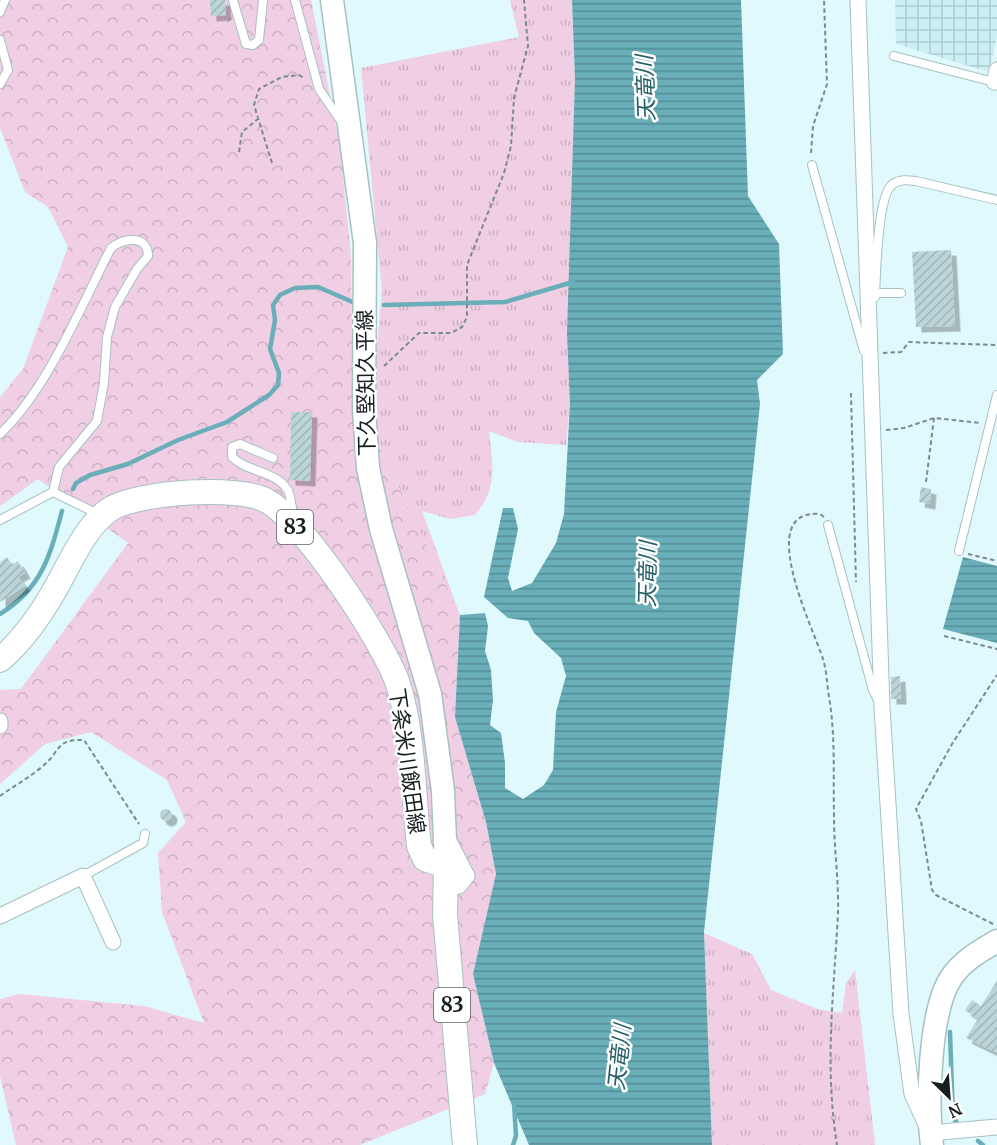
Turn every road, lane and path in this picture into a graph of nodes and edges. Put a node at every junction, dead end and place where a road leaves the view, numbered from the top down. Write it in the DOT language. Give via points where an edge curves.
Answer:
graph roads {
  1 [pos="5,0"];
  2 [pos="233,0"];
  3 [pos="263,0"];
  4 [pos="295,0"];
  5 [pos="332,0"];
  6 [pos="524,0"];
  7 [pos="824,0"];
  8 [pos="858,0"];
  9 [pos="0,12"];
  10 [pos="0,40"];
  11 [pos="894,56"];
  12 [pos="996,78"];
  13 [pos="0,84"];
  14 [pos="319,89"];
  15 [pos="259,118"];
  16 [pos="352,137"];
  17 [pos="239,152"];
  18 [pos="272,163"];
  19 [pos="812,165"];
  20 [pos="997,200"];
  21 [pos="875,293"];
  22 [pos="901,293"];
  23 [pos="868,343"];
  24 [pos="997,345"];
  25 [pos="901,352"];
  26 [pos="869,368"];
  27 [pos="380,370"];
  28 [pos="851,393"];
  29 [pos="997,395"];
  30 [pos="934,418"];
  31 [pos="993,425"];
  32 [pos="904,428"];
  33 [pos="0,434"];
  34 [pos="273,458"];
  35 [pos="926,482"];
  36 [pos="53,492"];
  37 [pos="102,516"];
  38 [pos="0,520"];
  39 [pos="828,525"];
  40 [pos="296,529"];
  41 [pos="958,551"];
  42 [pos="997,561"];
  43 [pos="856,582"];
  44 [pos="944,636"];
  45 [pos="997,649"];
  46 [pos="0,660"];
  47 [pos="997,675"];
  48 [pos="882,707"];
  49 [pos="0,721"];
  50 [pos="0,726"];
  51 [pos="0,796"];
  52 [pos="146,834"];
  53 [pos="83,876"];
  54 [pos="445,877"];
  55 [pos="0,916"];
  56 [pos="997,928"];
  57 [pos="997,941"];
  58 [pos="113,942"];
  59 [pos="997,1127"];
  60 [pos="931,1139"];
  61 [pos="465,1145"];
  62 [pos="837,1145"];
  1 -- 9 [label="lane"];
  2 -- 3 [label="lane" via="246,44 253,45 259,40"];
  4 -- 14 [label="lane"];
  5 -- 16 [label="main road, 下久堅知久平線"];
  6 -- 27 [label="path" via="528,46 514,98 511,146 467,265 467,312 462,327 451,333 419,333"];
  7 -- 19 [label="path" via="827,84 813,126"];
  8 -- 23 [label="street"];
  10 -- 13 [label="lane" via="8,70"];
  11 -- 12 [label="lane"];
  14 -- 15 [label="path" via="299,75 270,82 259,89 254,105"];
  14 -- 16 [label="lane"];
  15 -- 17 [label="path" via="242,132"];
  15 -- 18 [label="path"];
  16 -- 54 [label="main road, 下久堅知久平線" via="365,243 364,410 368,468 381,529 430,694 446,837"];
  19 -- 26 [label="lane"];
  20 -- 21 [label="lane" via="915,181 893,183 886,191 882,207"];
  21 -- 22 [label="lane"];
  21 -- 23 [label="lane" via="874,335"];
  23 -- 26 [label="street"];
  24 -- 25 [label="path" via="909,342"];
  26 -- 48 [label="street"];
  28 -- 43 [label="path"];
  29 -- 31 [label="lane"];
  30 -- 31 [label="path"];
  30 -- 32 [label="path"];
  30 -- 35 [label="path"];
  31 -- 41 [label="lane"];
  33 -- 36 [label="lane" via="27,403 111,248 124,240 146,246 148,256 115,307 107,337 97,421 59,467"];
  34 -- 40 [label="lane" via="240,444 232,447 232,457 241,466 276,479 288,489"];
  36 -- 37 [label="lane"];
  36 -- 38 [label="lane"];
  37 -- 40 [label="main road, 下条米川飯田線 / 83" via="143,497 250,495 269,502"];
  37 -- 46 [label="main road, 下条米川飯田線 / 83" via="22,640"];
  39 -- 48 [label="lane" via="873,690"];
  39 -- 62 [label="path" via="819,513 801,514 793,521 788,535 795,585 824,661 833,720 838,911 830,1015 830,1099"];
  40 -- 54 [label="main road, 下条米川飯田線 / 83" via="371,630 397,681 406,722 419,846 425,859"];
  41 -- 42 [label="path"];
  44 -- 45 [label="path"];
  47 -- 56 [label="path" via="916,809 932,890"];
  48 -- 60 [label="street" via="901,1014 912,1094"];
  49 -- 50 [label="street"];
  51 -- 52 [label="path" via="45,765 57,746 70,740 84,740"];
  52 -- 53 [label="lane" via="143,843"];
  53 -- 55 [label="street"];
  53 -- 58 [label="street"];
  54 -- 61 [label="main road, 83"];
  57 -- 60 [label="main road" via="962,965 951,977 938,1005"];
  59 -- 60 [label="street"];
}
